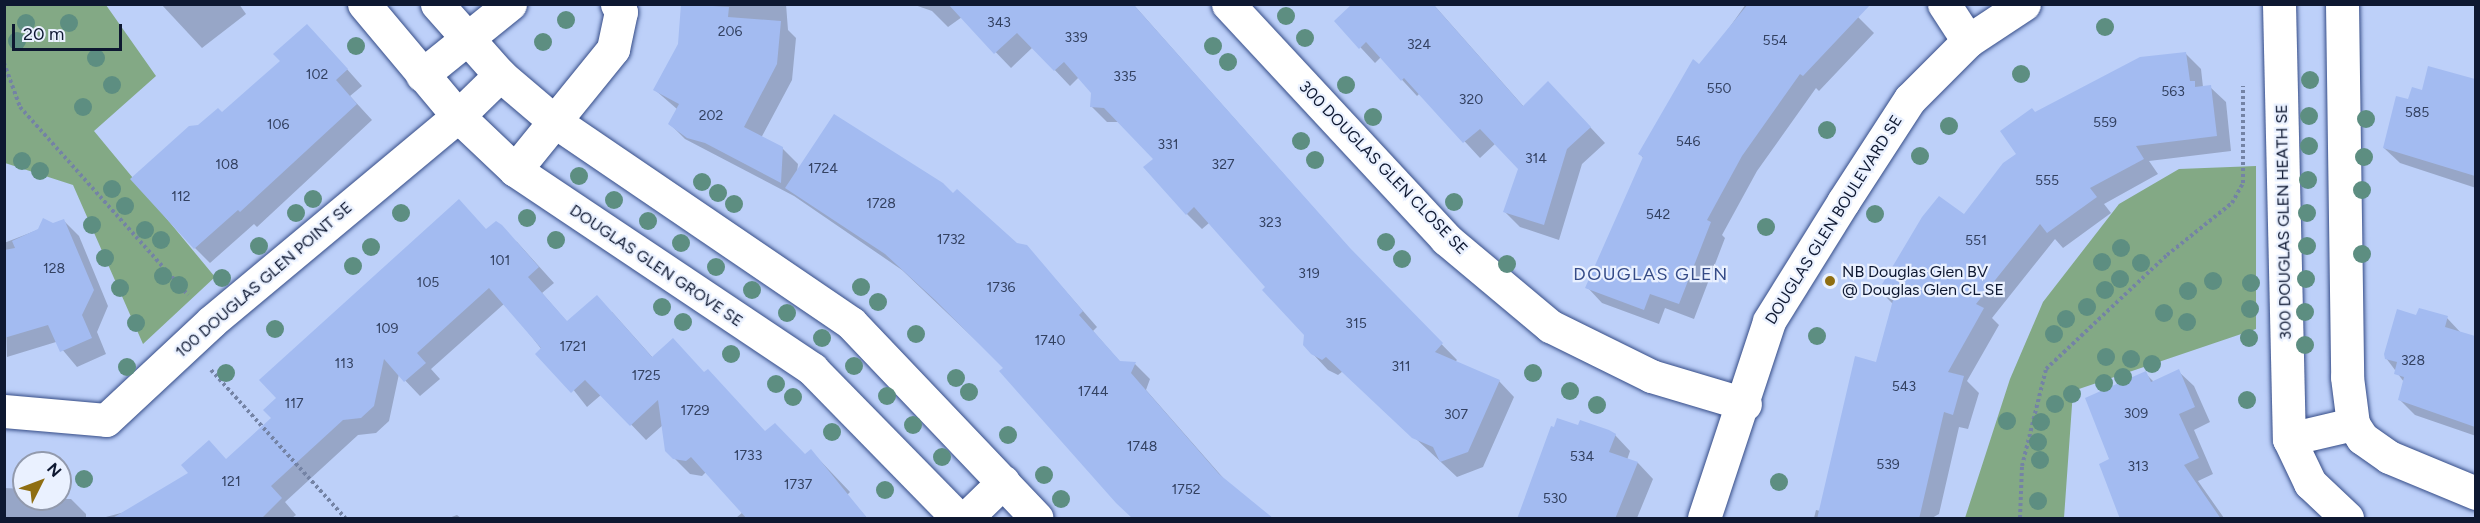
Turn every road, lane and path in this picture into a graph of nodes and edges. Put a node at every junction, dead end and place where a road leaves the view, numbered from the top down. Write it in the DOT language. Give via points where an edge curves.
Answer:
graph roads {
  1 [pos="364,4"];
  2 [pos="437,4"];
  3 [pos="510,4"];
  4 [pos="617,4"];
  5 [pos="1228,4"];
  6 [pos="1944,4"];
  7 [pos="2024,4"];
  8 [pos="2279,4"];
  9 [pos="2342,4"];
  10 [pos="466,40"];
  11 [pos="1968,41"];
  12 [pos="4,63"];
  13 [pos="422,75"];
  14 [pos="500,75"];
  15 [pos="2242,76"];
  16 [pos="458,116"];
  17 [pos="554,121"];
  18 [pos="515,170"];
  19 [pos="213,321"];
  20 [pos="188,344"];
  21 [pos="1744,404"];
  22 [pos="4,411"];
  23 [pos="2353,424"];
  24 [pos="2289,439"];
  25 [pos="1004,482"];
  26 [pos="2475,493"];
  27 [pos="345,519"];
  28 [pos="958,519"];
  29 [pos="966,519"];
  30 [pos="1037,519"];
  31 [pos="1704,519"];
  32 [pos="2020,519"];
  33 [pos="2347,519"];
  1 -- 13 [label="street, DOUGLAS GLEN GROVE SE"];
  2 -- 10 [label="street"];
  3 -- 10 [label="street"];
  4 -- 17 [label="street" via="621,12 613,49"];
  5 -- 21 [label="street, 300 DOUGLAS GLEN CLOSE SE" via="1446,239 1550,326 1651,376"];
  6 -- 11 [label="street"];
  7 -- 11 [label="street, DOUGLAS GLEN BOULEVARD SE"];
  8 -- 24 [label="street, 300 DOUGLAS GLEN HEATH SE"];
  9 -- 23 [label="street" via="2347,376"];
  10 -- 13 [label="street"];
  10 -- 14 [label="street"];
  11 -- 21 [label="street, DOUGLAS GLEN BOULEVARD SE" via="1910,99 1769,321"];
  12 -- 19 [label="path" via="20,107"];
  13 -- 16 [label="street, DOUGLAS GLEN GROVE SE"];
  14 -- 16 [label="street, 100 DOUGLAS GLEN POINT SE"];
  14 -- 17 [label="street"];
  15 -- 32 [label="path" via="2243,183 2232,203 2167,255 2046,369 2022,466"];
  16 -- 18 [label="street, DOUGLAS GLEN GROVE SE"];
  16 -- 19 [label="street, 100 DOUGLAS GLEN POINT SE"];
  17 -- 18 [label="street"];
  17 -- 25 [label="street" via="851,323"];
  18 -- 28 [label="street, DOUGLAS GLEN GROVE SE" via="812,369"];
  19 -- 20 [label="street, 100 DOUGLAS GLEN POINT SE"];
  20 -- 22 [label="street, 100 DOUGLAS GLEN POINT SE" via="106,420"];
  20 -- 27 [label="path"];
  21 -- 31 [label="street, DOUGLAS GLEN BOULEVARD SE"];
  23 -- 24 [label="street"];
  23 -- 26 [label="street" via="2362,438 2390,458"];
  24 -- 33 [label="street, 300 DOUGLAS GLEN HEATH SE" via="2310,483"];
  25 -- 29 [label="street"];
  25 -- 30 [label="street"];
}
